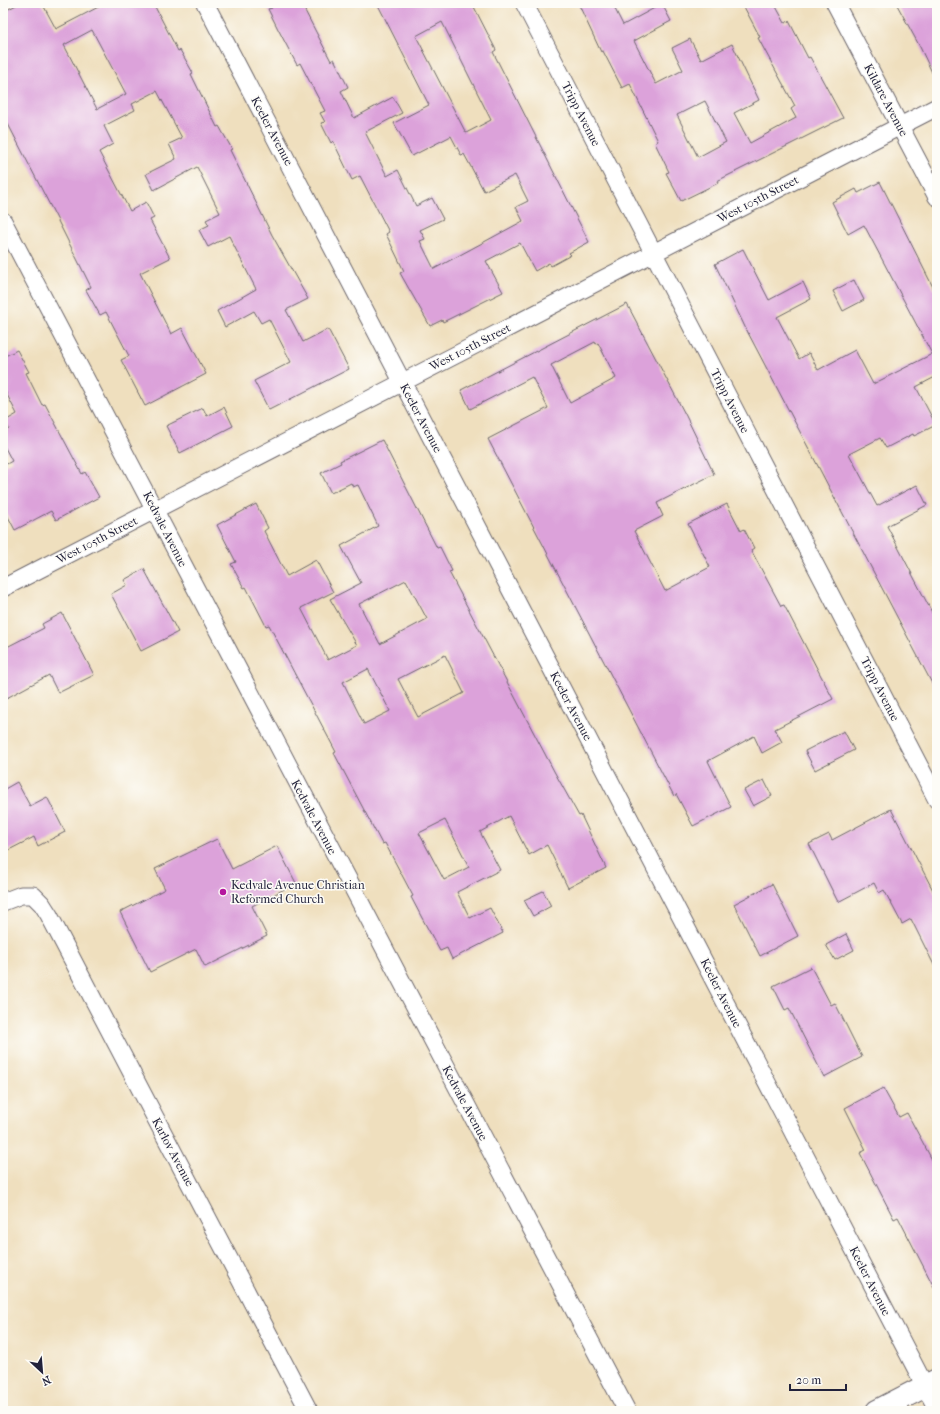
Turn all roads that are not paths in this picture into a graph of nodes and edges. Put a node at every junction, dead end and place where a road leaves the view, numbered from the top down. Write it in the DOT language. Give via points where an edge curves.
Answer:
graph roads {
  1 [pos="205,3"];
  2 [pos="524,3"];
  3 [pos="835,3"];
  4 [pos="937,106"];
  5 [pos="900,126"];
  6 [pos="937,198"];
  7 [pos="3,221"];
  8 [pos="653,253"];
  9 [pos="402,382"];
  10 [pos="155,510"];
  11 [pos="3,588"];
  12 [pos="937,800"];
  13 [pos="3,902"];
  14 [pos="931,1383"];
  15 [pos="937,1409"];
  16 [pos="309,1411"];
  17 [pos="626,1411"];
  18 [pos="878,1411"];
  1 -- 9 [label="street, Keeler Avenue"];
  2 -- 8 [label="street, Tripp Avenue"];
  3 -- 5 [label="street, Kildare Avenue"];
  4 -- 5 [label="street, West 105th Street"];
  5 -- 6 [label="street, Kildare Avenue"];
  5 -- 8 [label="street, West 105th Street"];
  7 -- 10 [label="street, Kedvale Avenue"];
  8 -- 9 [label="street, West 105th Street"];
  8 -- 12 [label="street, Tripp Avenue"];
  9 -- 10 [label="street, West 105th Street"];
  9 -- 14 [label="street, Keeler Avenue"];
  10 -- 11 [label="street, West 105th Street"];
  10 -- 17 [label="street, Kedvale Avenue"];
  13 -- 16 [label="street, Karlov Avenue" via="21,895 33,895 49,915"];
  14 -- 15 [label="street, Keeler Avenue"];
  14 -- 18 [label="main road"];
}
